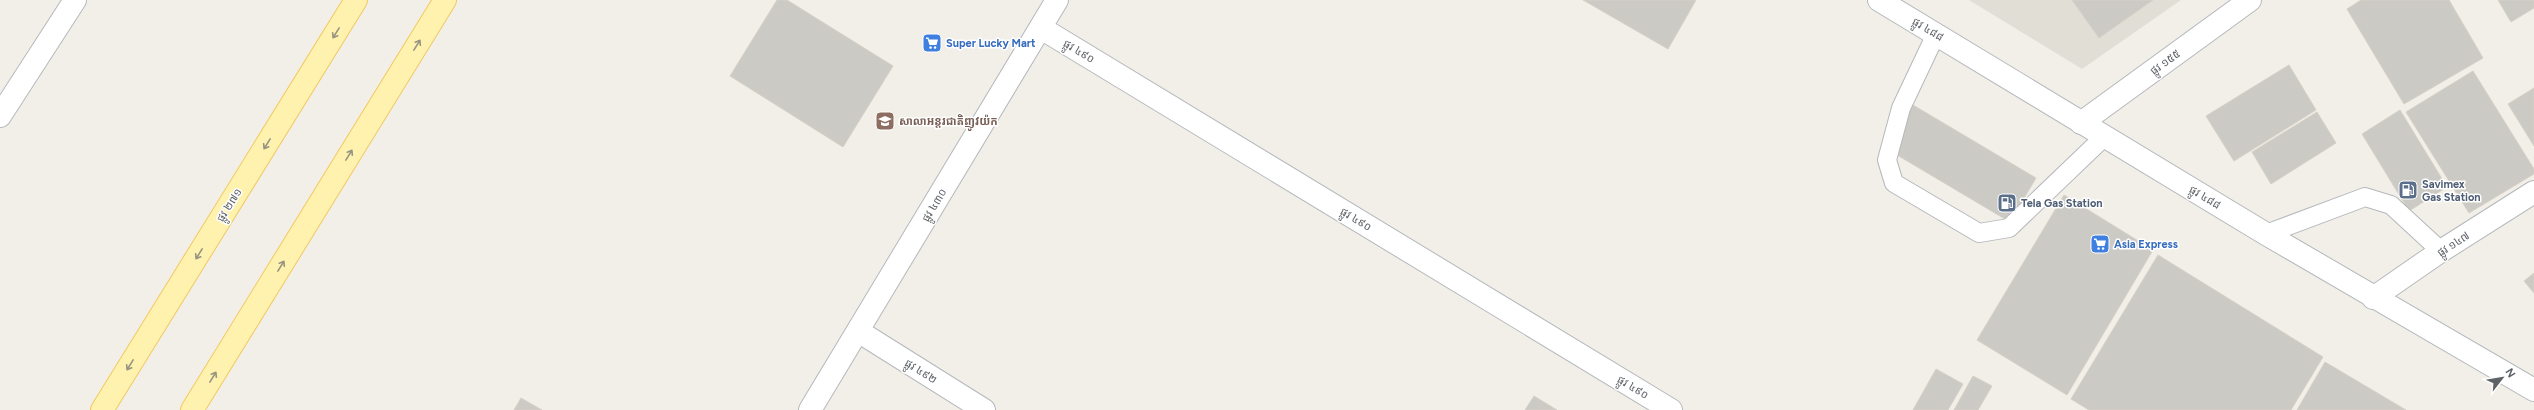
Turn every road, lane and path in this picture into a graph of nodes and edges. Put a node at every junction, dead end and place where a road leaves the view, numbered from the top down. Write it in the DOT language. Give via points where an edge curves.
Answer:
graph roads {
  1 [pos="75,0"];
  2 [pos="356,0"];
  3 [pos="445,0"];
  4 [pos="1057,0"];
  5 [pos="1879,0"];
  6 [pos="2250,0"];
  7 [pos="1041,28"];
  8 [pos="1936,34"];
  9 [pos="0,116"];
  10 [pos="2081,124"];
  11 [pos="2104,137"];
  12 [pos="2534,192"];
  13 [pos="2266,234"];
  14 [pos="2441,251"];
  15 [pos="2373,298"];
  16 [pos="858,331"];
  17 [pos="2534,390"];
  18 [pos="102,410"];
  19 [pos="192,410"];
  20 [pos="810,410"];
  21 [pos="984,410"];
  22 [pos="1671,410"];
  1 -- 9 [label="street"];
  2 -- 18 [label="main road, ផ្លូវ ២៧១, one-way"];
  19 -- 3 [label="main road, one-way"];
  4 -- 7 [label="street, ផ្លូវ ៤៣០"];
  5 -- 8 [label="street, ផ្លូវ ៤៨៨"];
  6 -- 10 [label="street, ផ្លូវ ១៥៥"];
  7 -- 16 [label="street, ផ្លូវ ៤៣០"];
  7 -- 22 [label="street, ផ្លូវ ៤៩០"];
  8 -- 10 [label="street, ផ្លូវ ៤៨៨"];
  8 -- 11 [label="lane" via="1901,108 1887,160 1894,183 1979,233 2008,228"];
  10 -- 11 [label="street, ផ្លូវ ៤៨៨"];
  11 -- 13 [label="street, ផ្លូវ ៤៨៨"];
  12 -- 14 [label="street, ផ្លូវ ១៤៧"];
  13 -- 14 [label="lane" via="2365,197 2390,205"];
  13 -- 15 [label="street, ផ្លូវ ៤៨៨"];
  14 -- 15 [label="street, ផ្លូវ ១៤៧"];
  15 -- 17 [label="street, ផ្លូវ ៤៨៨"];
  16 -- 20 [label="street, ផ្លូវ ៤៣០"];
  16 -- 21 [label="street, ផ្លូវ ៤៩២"];
}
